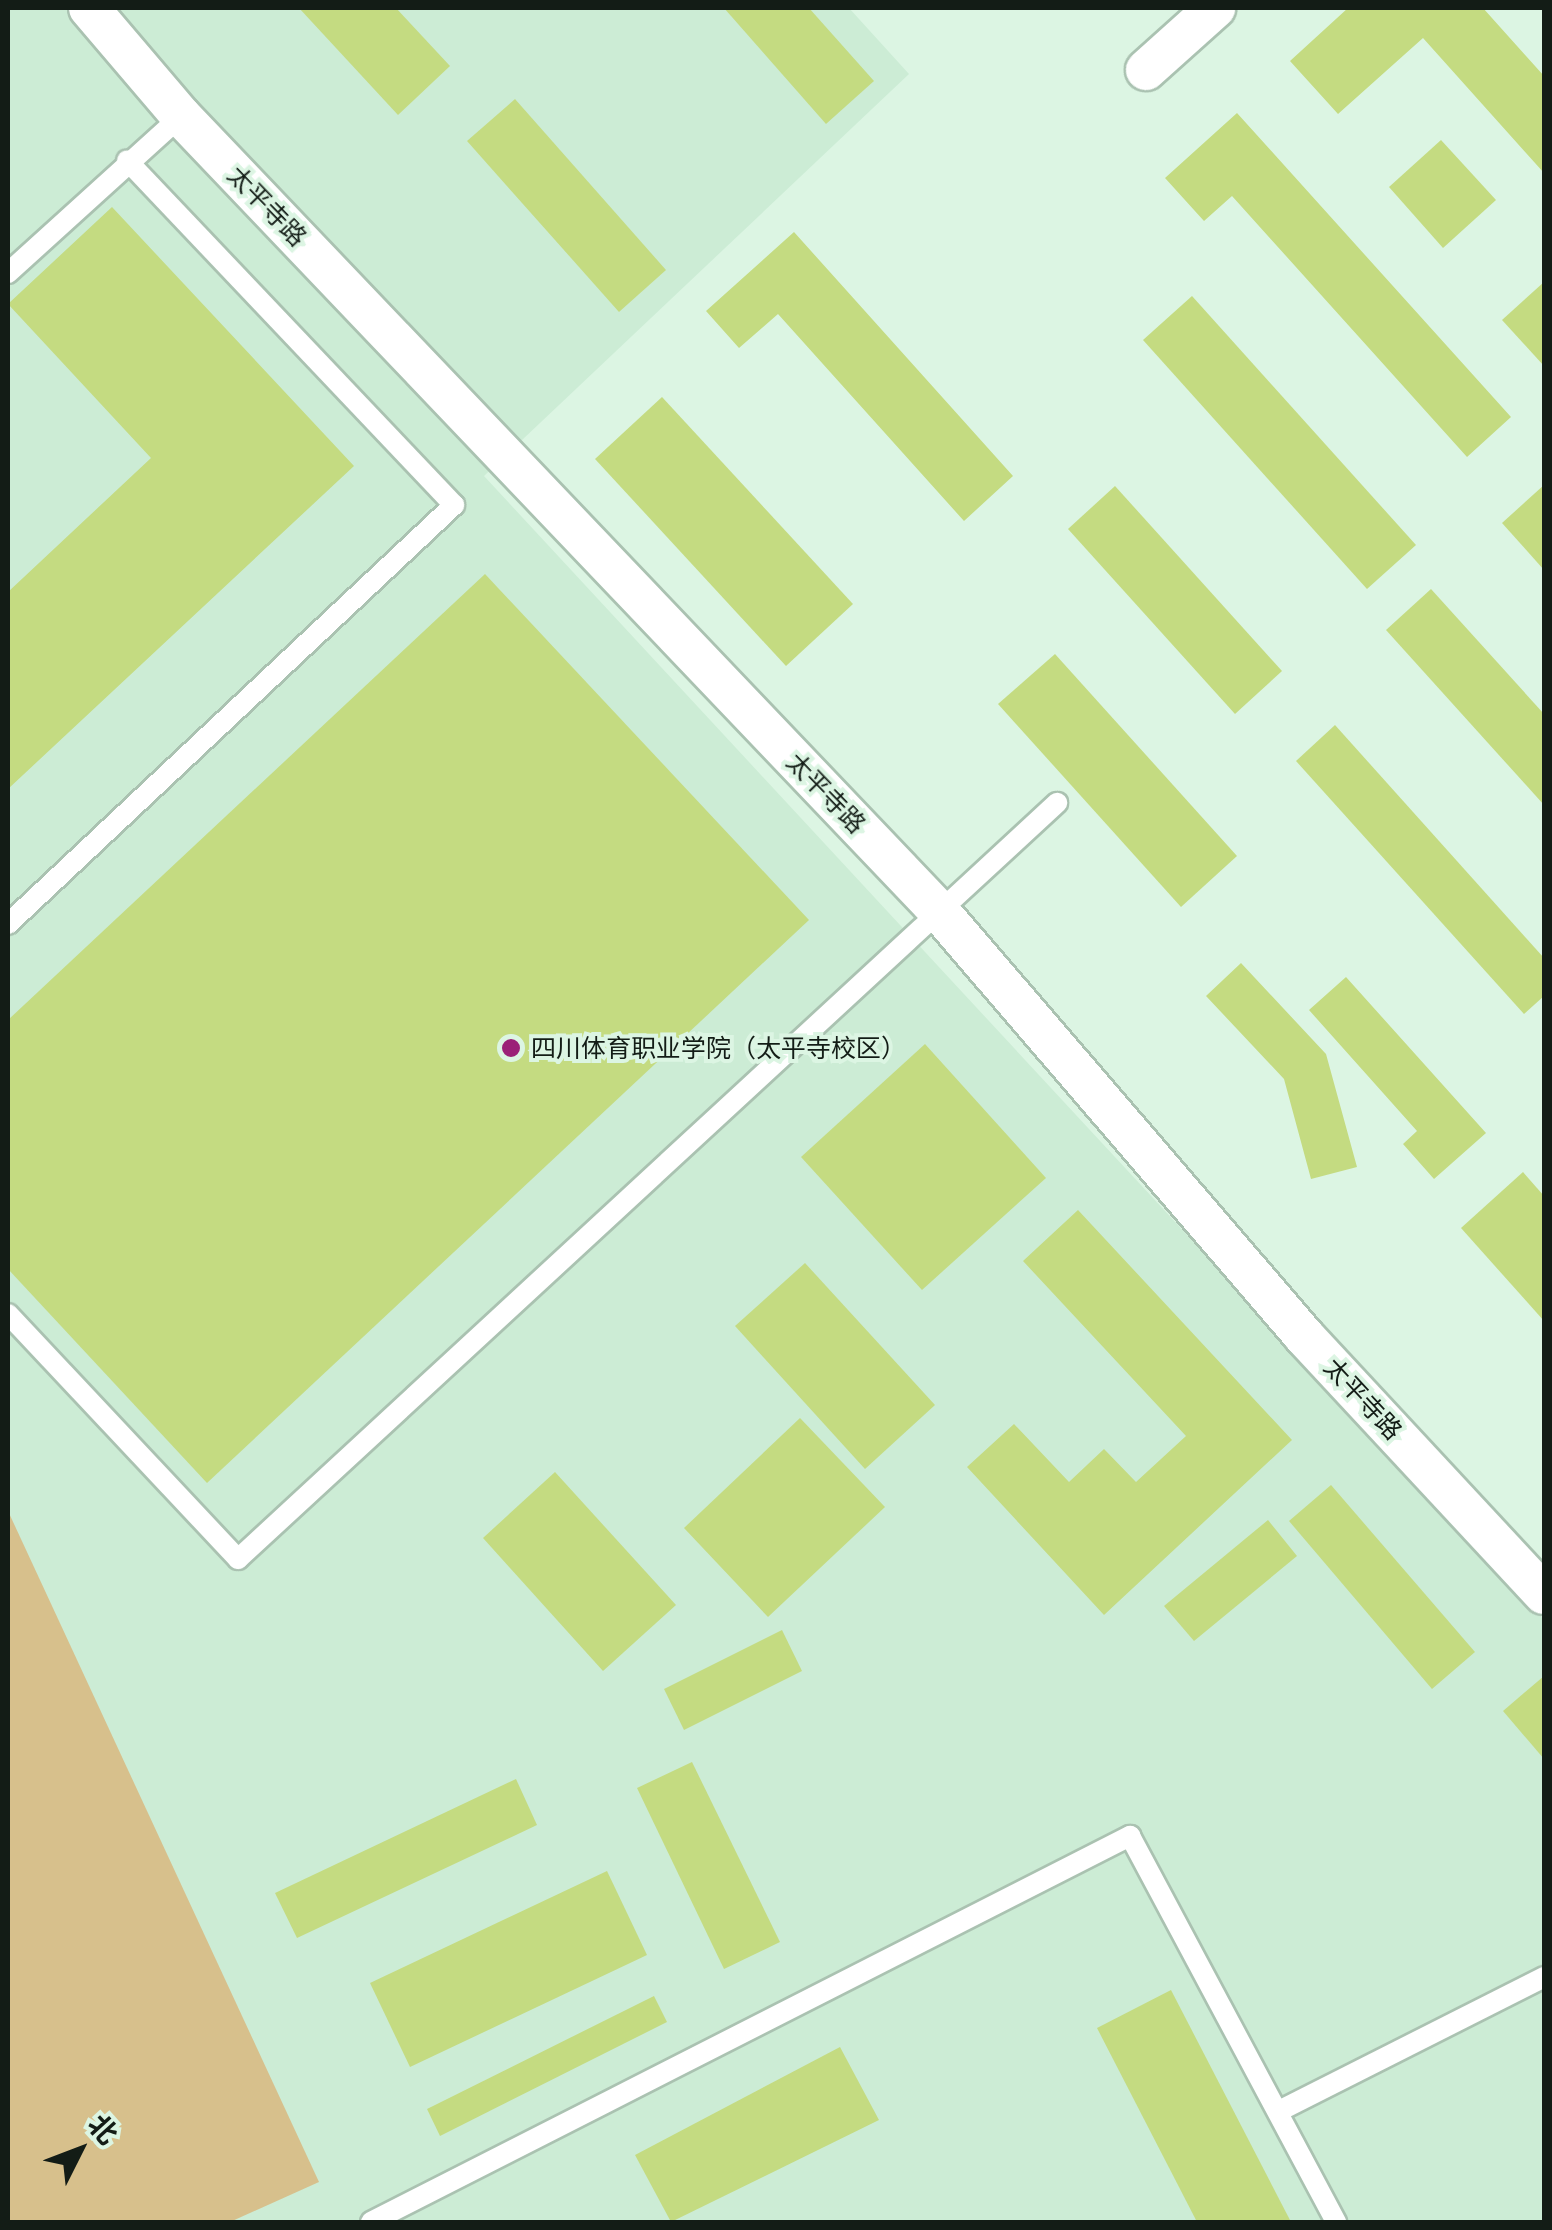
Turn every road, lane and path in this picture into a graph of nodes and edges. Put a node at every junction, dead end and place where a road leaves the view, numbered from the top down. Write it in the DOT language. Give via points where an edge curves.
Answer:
graph roads {
  1 [pos="90,8"];
  2 [pos="1215,8"];
  3 [pos="1146,70"];
  4 [pos="181,116"];
  5 [pos="126,160"];
  6 [pos="8,273"];
  7 [pos="1057,803"];
  8 [pos="938,910"];
  9 [pos="8,924"];
  10 [pos="8,1314"];
  11 [pos="1544,1594"];
  12 [pos="1544,1978"];
  13 [pos="1280,2110"];
  14 [pos="371,2222"];
  15 [pos="1336,2222"];
  1 -- 4 [label="street, 太平寺路"];
  2 -- 3 [label="street"];
  4 -- 5 [label="lane"];
  4 -- 8 [label="street, 太平寺路"];
  5 -- 6 [label="lane"];
  5 -- 9 [label="lane" via="454,506"];
  7 -- 8 [label="lane"];
  8 -- 10 [label="lane" via="238,1560"];
  8 -- 11 [label="street, 太平寺路" via="1304,1336"];
  12 -- 13 [label="lane"];
  13 -- 14 [label="lane" via="1130,1836"];
  13 -- 15 [label="lane"];
}
